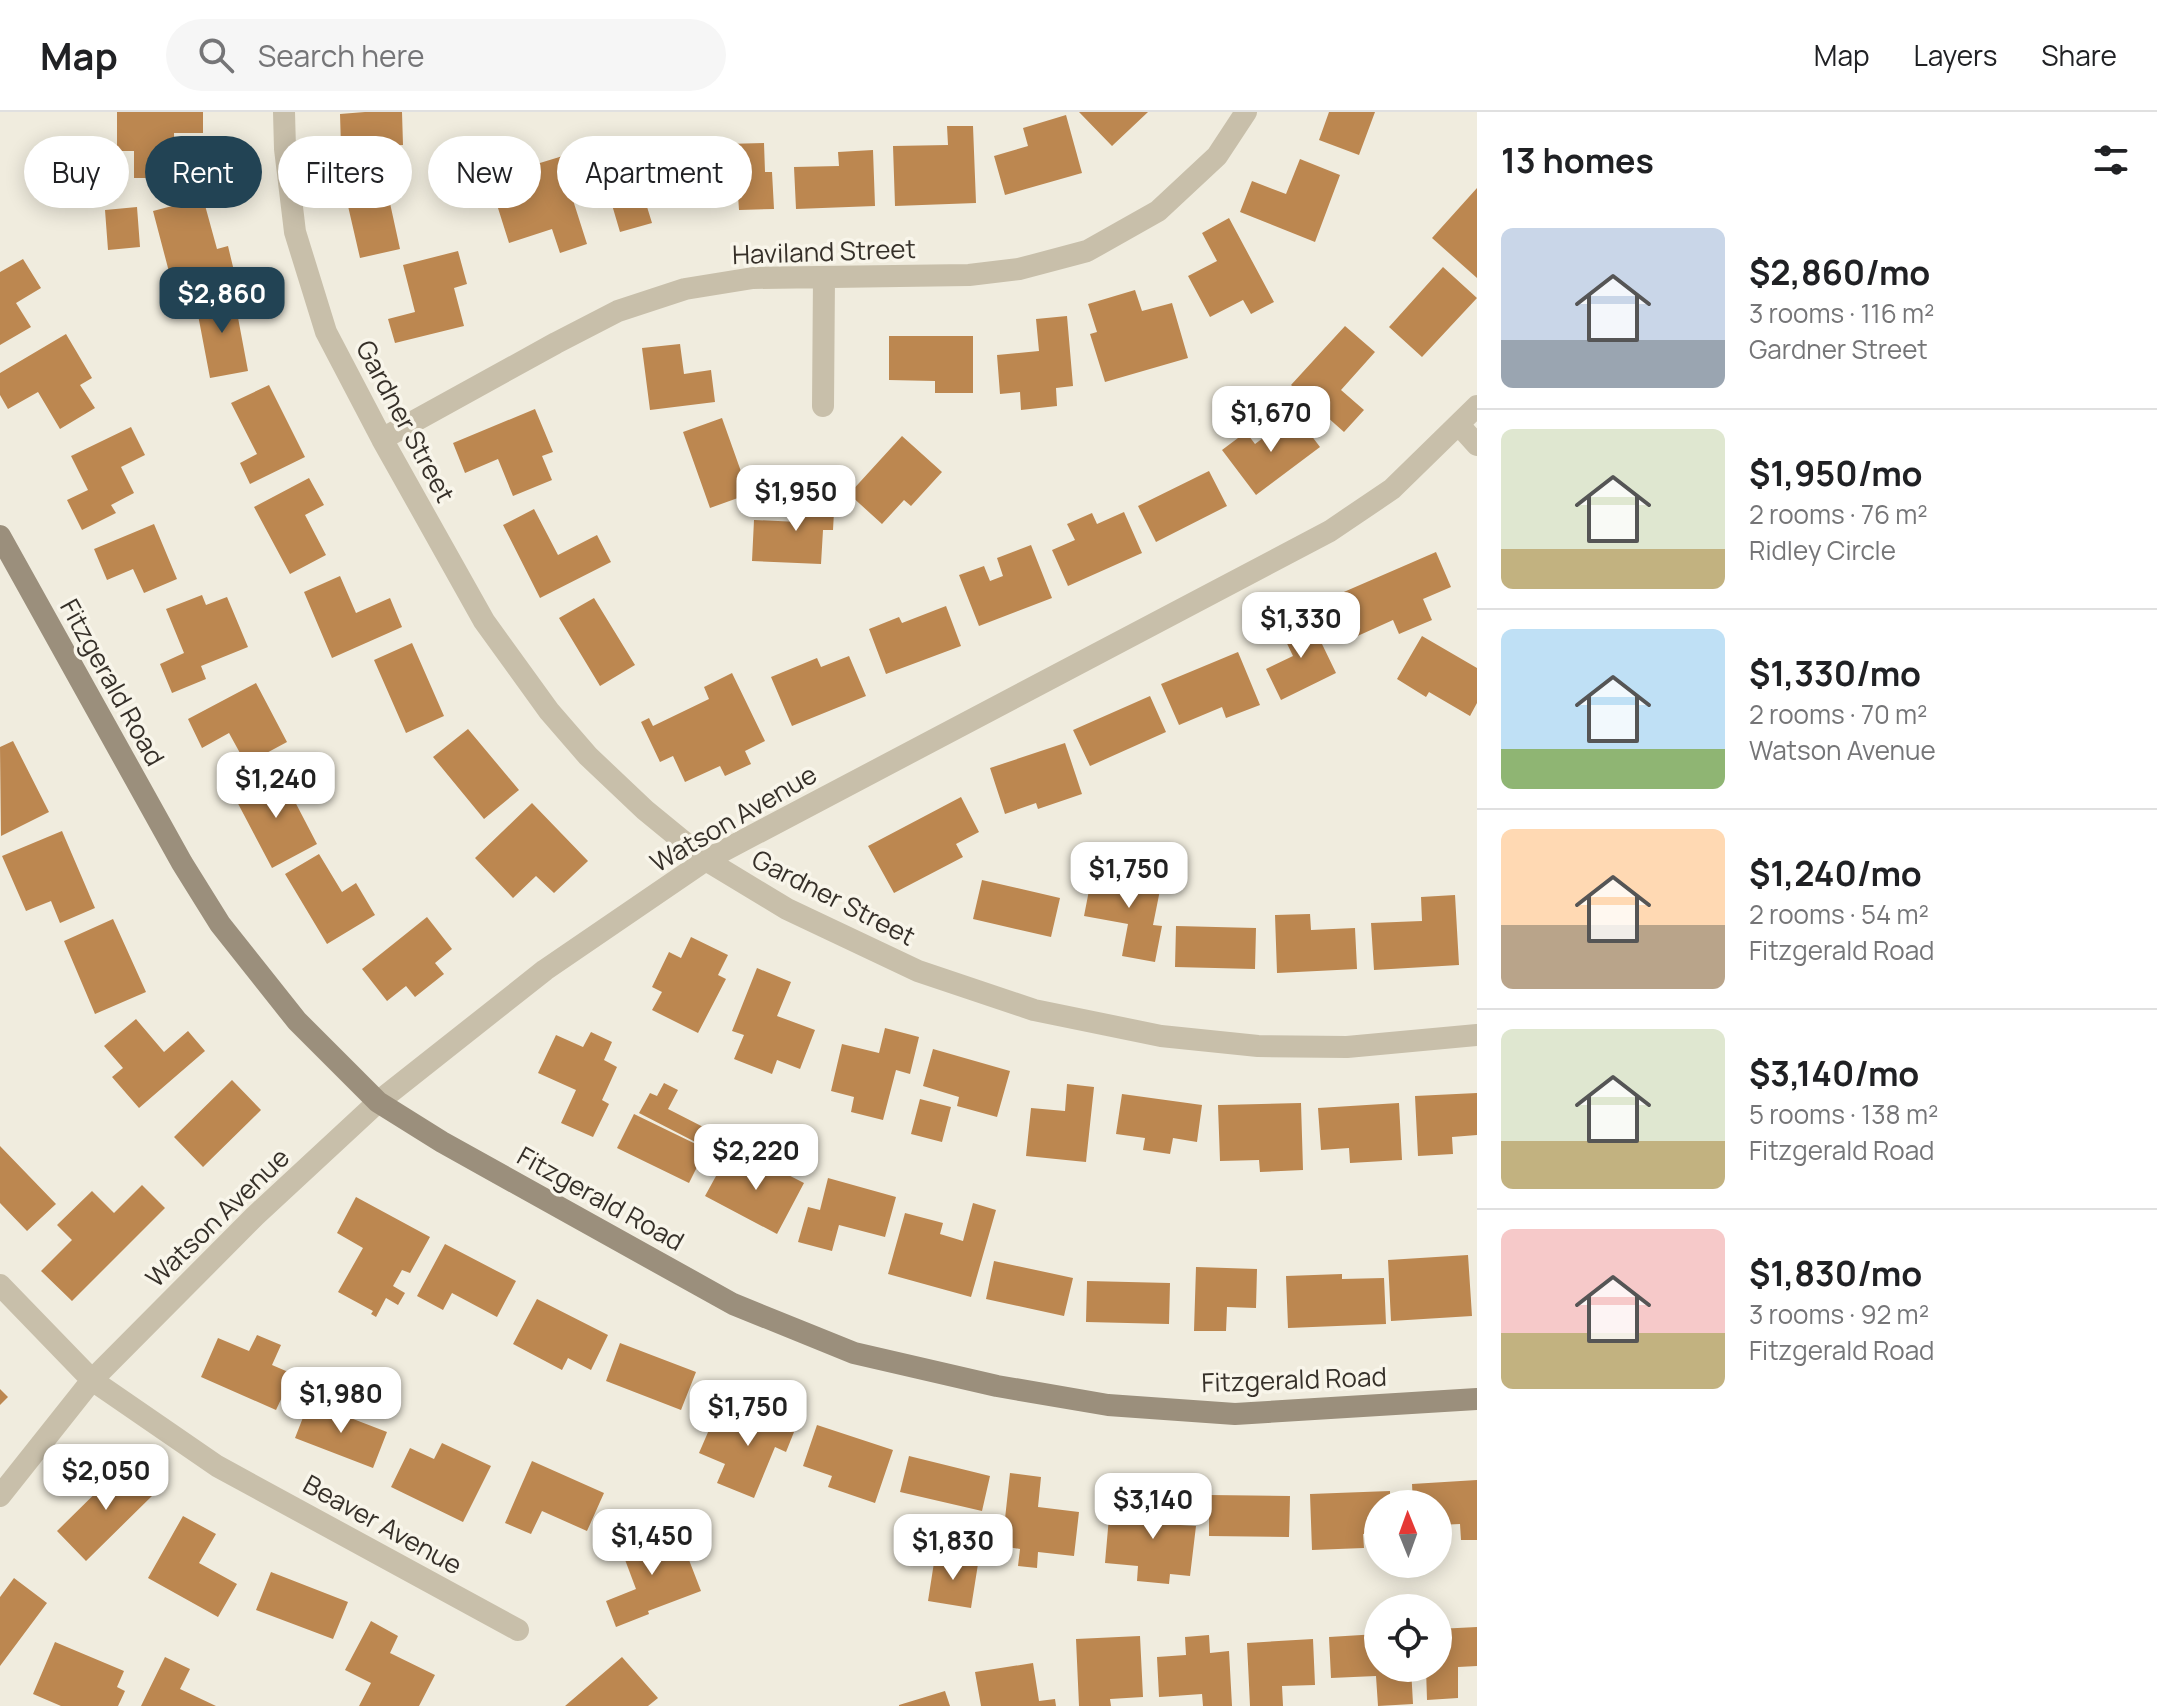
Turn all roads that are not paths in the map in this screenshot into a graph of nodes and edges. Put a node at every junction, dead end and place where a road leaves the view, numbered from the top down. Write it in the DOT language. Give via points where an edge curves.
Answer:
graph roads {
  1 [pos="284,112"];
  2 [pos="1246,112"];
  3 [pos="824,277"];
  4 [pos="823,406"];
  5 [pos="1477,406"];
  6 [pos="1459,425"];
  7 [pos="382,439"];
  8 [pos="1477,445"];
  9 [pos="0,536"];
  10 [pos="706,860"];
  11 [pos="1477,1035"];
  12 [pos="378,1102"];
  13 [pos="0,1285"];
  14 [pos="92,1380"];
  15 [pos="1477,1399"];
  16 [pos="0,1496"];
  17 [pos="518,1630"];
  1 -- 7 [label="street, Gardner Street" via="295,232 326,332"];
  2 -- 3 [label="street, Haviland Street" via="1217,156 1158,211 1087,251 1019,269 969,275"];
  3 -- 4 [label="street"];
  3 -- 7 [label="street, Haviland Street" via="753,278 685,289 618,311"];
  5 -- 6 [label="street, Watson Avenue"];
  6 -- 8 [label="street"];
  6 -- 10 [label="street, Watson Avenue" via="1392,489 1330,531"];
  7 -- 10 [label="street, Gardner Street" via="484,621 549,711 599,767"];
  9 -- 12 [label="main road, Fitzgerald Road" via="220,924 297,1021"];
  10 -- 11 [label="street, Gardner Street" via="787,909 918,971 1034,1010 1161,1036 1258,1046 1347,1047"];
  10 -- 12 [label="street, Watson Avenue" via="545,970"];
  12 -- 14 [label="street, Watson Avenue"];
  12 -- 15 [label="main road, Fitzgerald Road" via="733,1304 854,1353 1094,1403 1235,1414"];
  13 -- 14 [label="street, Beaver Avenue"];
  14 -- 16 [label="street, Watson Avenue"];
  14 -- 17 [label="street, Beaver Avenue" via="217,1466"];
}
